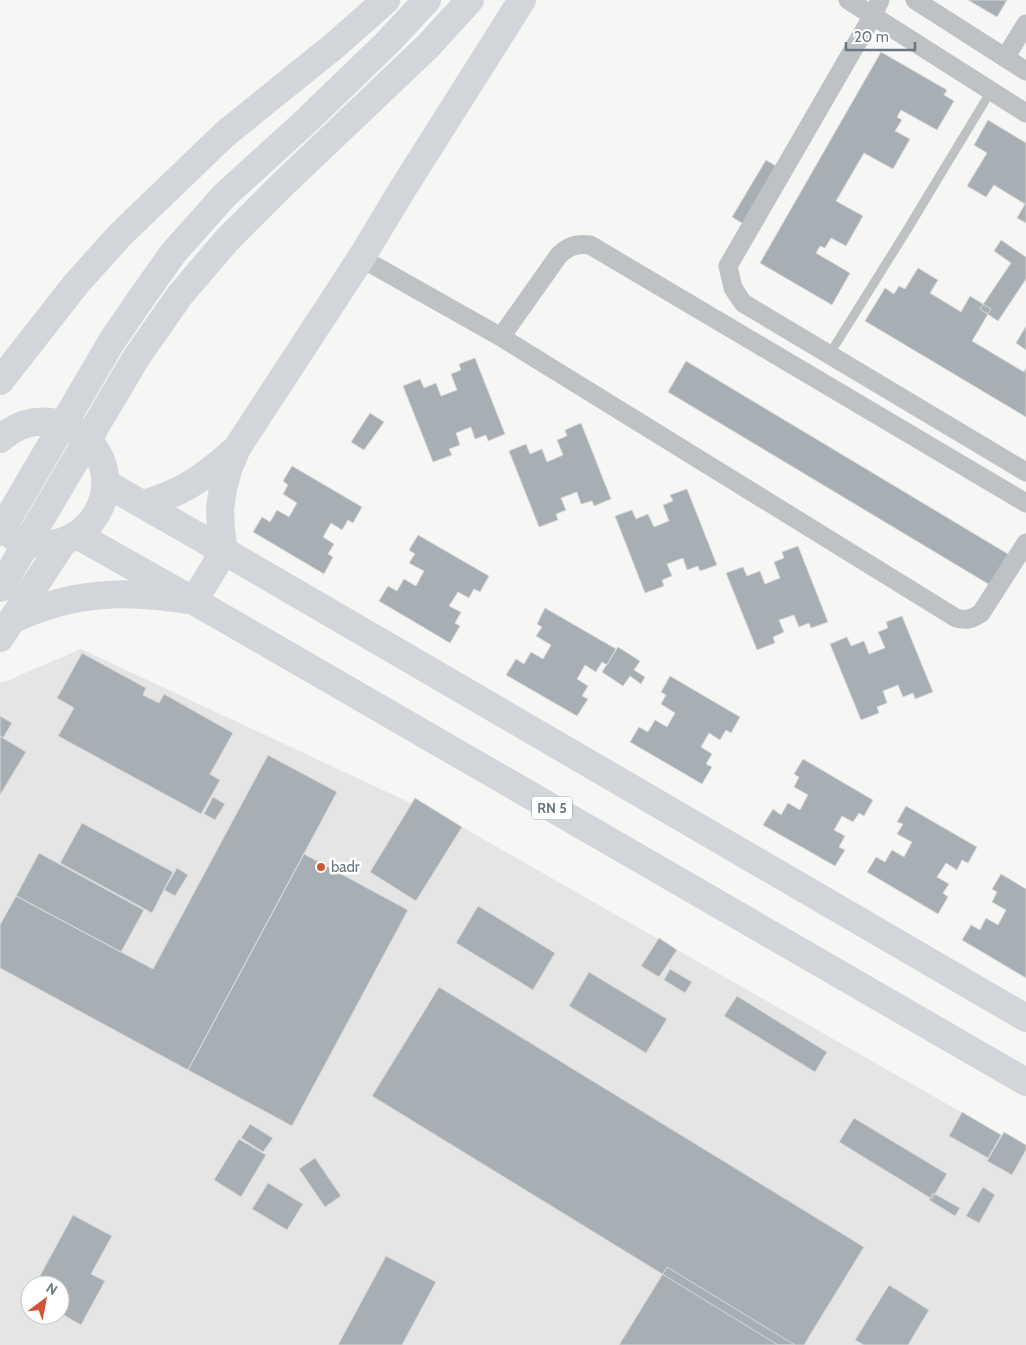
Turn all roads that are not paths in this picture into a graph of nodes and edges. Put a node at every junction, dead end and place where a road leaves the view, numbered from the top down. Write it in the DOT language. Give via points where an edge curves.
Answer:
graph roads {
  1 [pos="386,0"];
  2 [pos="427,0"];
  3 [pos="470,0"];
  4 [pos="522,0"];
  5 [pos="848,0"];
  6 [pos="915,0"];
  7 [pos="876,8"];
  8 [pos="1026,24"];
  9 [pos="1005,58"];
  10 [pos="1026,71"];
  11 [pos="991,91"];
  12 [pos="1026,113"];
  13 [pos="361,258"];
  14 [pos="501,337"];
  15 [pos="829,355"];
  16 [pos="0,381"];
  17 [pos="3,432"];
  18 [pos="237,448"];
  19 [pos="1026,472"];
  20 [pos="105,483"];
  21 [pos="1026,503"];
  22 [pos="144,504"];
  23 [pos="0,527"];
  24 [pos="0,532"];
  25 [pos="71,538"];
  26 [pos="1026,543"];
  27 [pos="224,551"];
  28 [pos="0,588"];
  29 [pos="194,601"];
  30 [pos="6,629"];
  31 [pos="1026,1018"];
  32 [pos="1026,1082"];
  1 -- 16 [label="highway" via="225,134 120,235 76,284"];
  2 -- 24 [label="highway" via="303,124 224,195 174,252 112,341"];
  3 -- 28 [label="highway" via="428,46 227,240 180,295 136,358"];
  4 -- 13 [label="highway"];
  5 -- 7 [label="street"];
  6 -- 9 [label="street"];
  7 -- 11 [label="street"];
  7 -- 15 [label="street" via="728,266 733,288 743,303"];
  8 -- 9 [label="street"];
  9 -- 10 [label="street"];
  11 -- 12 [label="street"];
  11 -- 15 [label="lane"];
  13 -- 14 [label="street"];
  13 -- 18 [label="highway"];
  14 -- 21 [label="street" via="559,255 573,245 590,245"];
  14 -- 26 [label="street" via="956,618 969,620 980,613"];
  15 -- 19 [label="street"];
  17 -- 20 [label="highway" via="26,423 64,424 94,447 102,464"];
  18 -- 22 [label="highway" via="196,482"];
  18 -- 27 [label="highway" via="223,488 220,509"];
  20 -- 22 [label="highway"];
  20 -- 25 [label="highway" via="102,504 92,522"];
  22 -- 27 [label="highway"];
  23 -- 25 [label="highway" via="21,541 43,545"];
  25 -- 29 [label="highway, RN 5"];
  25 -- 30 [label="highway"];
  27 -- 29 [label="highway"];
  27 -- 31 [label="highway"];
  29 -- 30 [label="highway" via="132,593 101,595 41,608"];
  29 -- 32 [label="highway, RN 5"];
}
